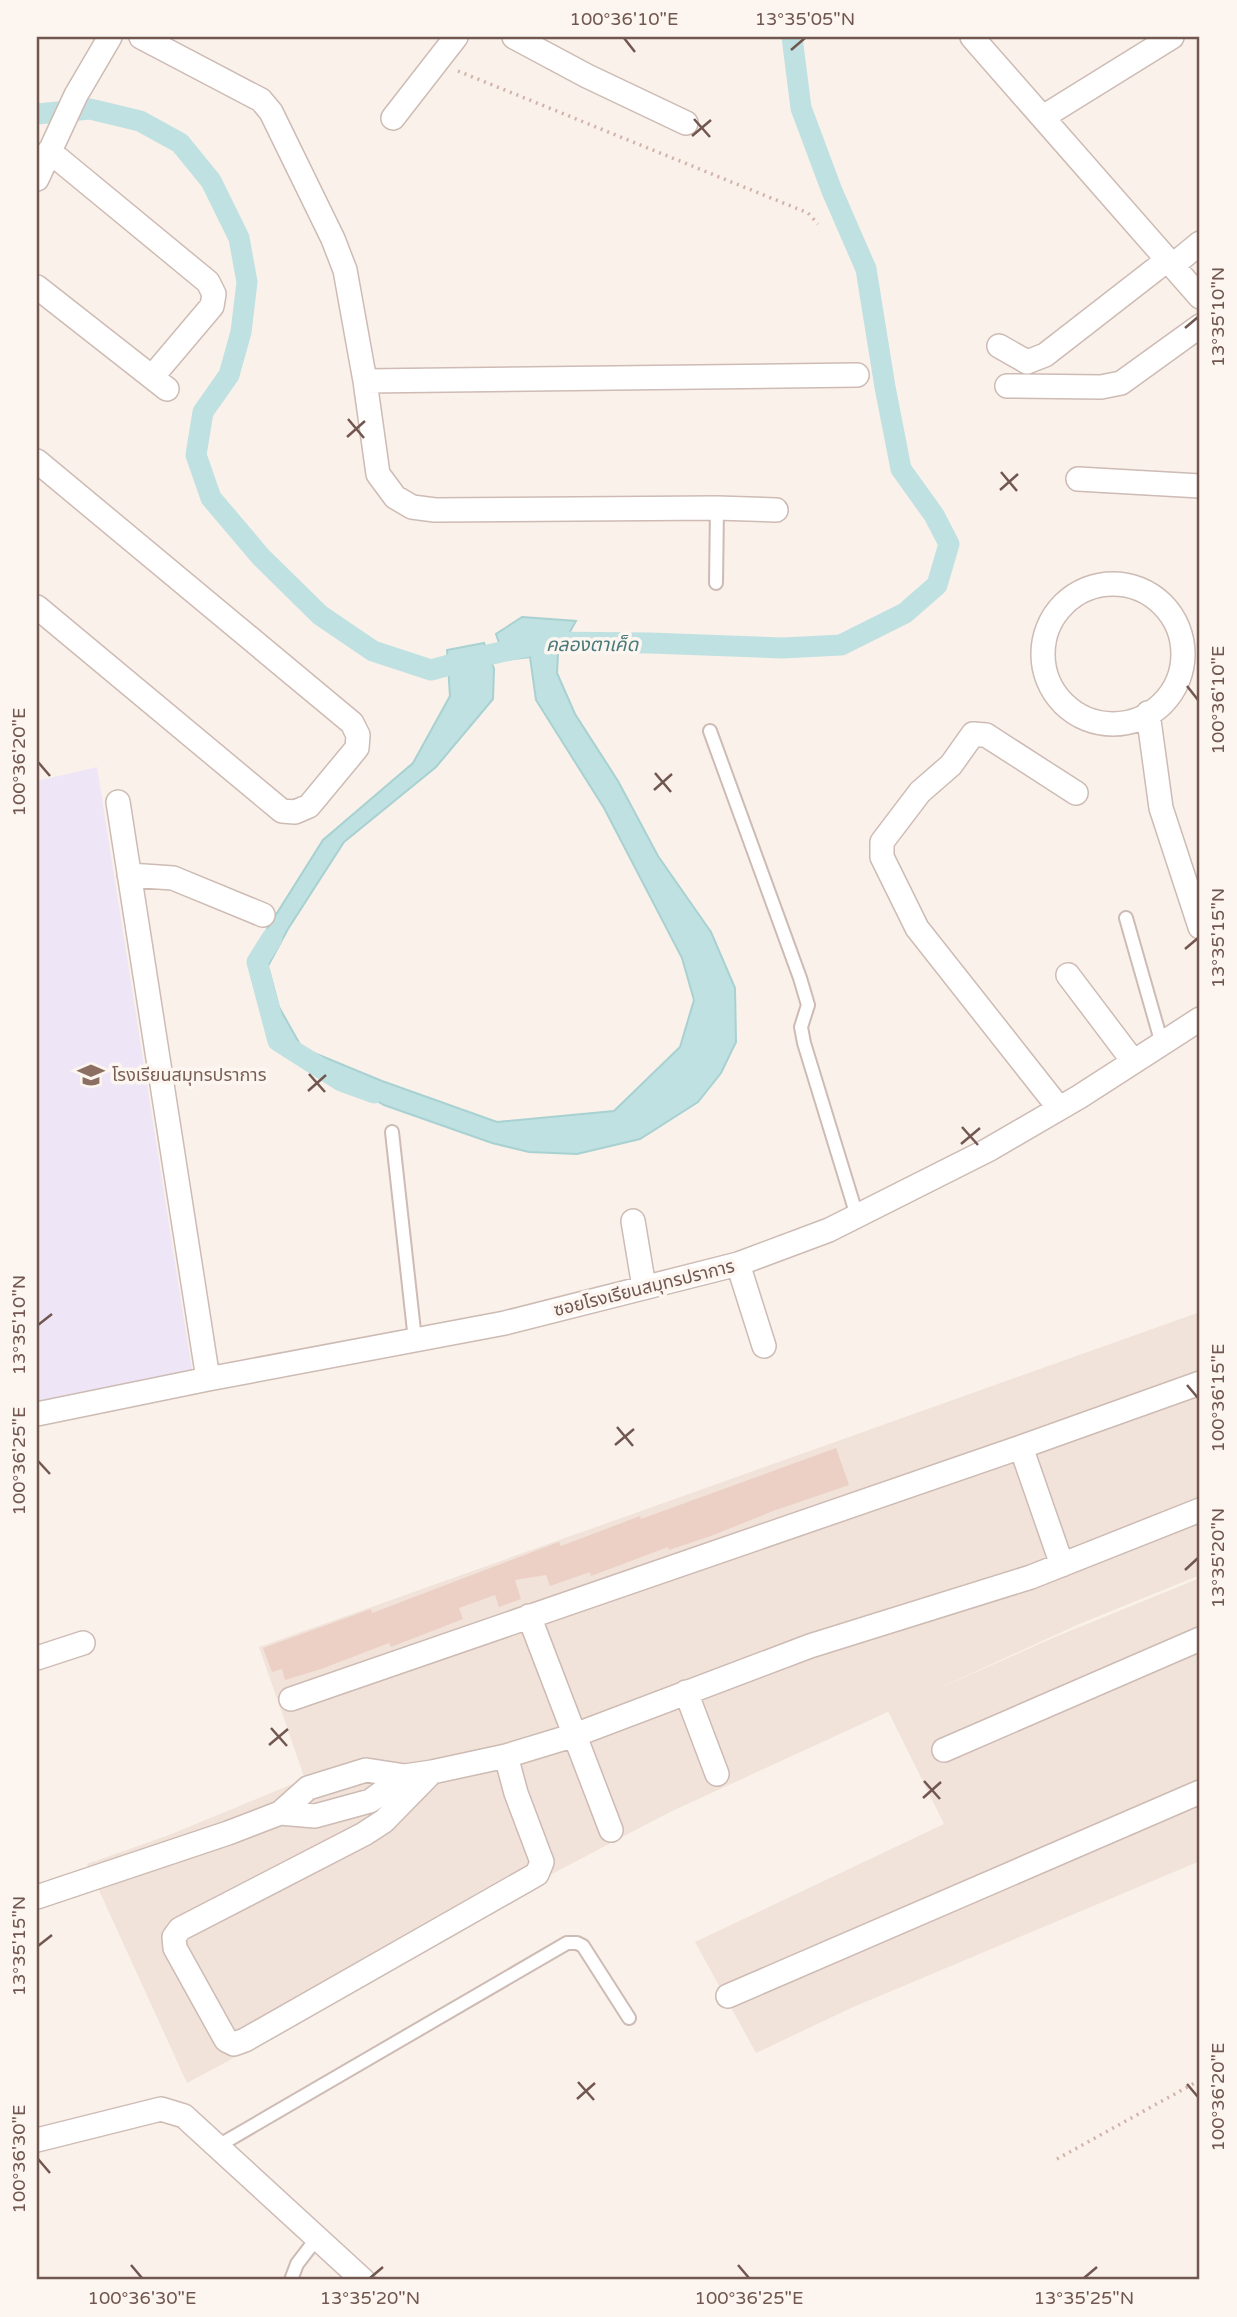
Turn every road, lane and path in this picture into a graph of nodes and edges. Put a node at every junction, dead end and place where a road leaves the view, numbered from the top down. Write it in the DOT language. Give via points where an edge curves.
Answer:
graph roads {
  1 [pos="110,37"];
  2 [pos="141,37"];
  3 [pos="456,37"];
  4 [pos="514,37"];
  5 [pos="972,37"];
  6 [pos="1172,37"];
  7 [pos="436,62"];
  8 [pos="1043,117"];
  9 [pos="393,118"];
  10 [pos="686,123"];
  11 [pos="49,151"];
  12 [pos="37,179"];
  13 [pos="818,224"];
  14 [pos="1200,243"];
  15 [pos="1169,263"];
  16 [pos="37,287"];
  17 [pos="1200,297"];
  18 [pos="1200,326"];
  19 [pos="999,346"];
  20 [pos="857,375"];
  21 [pos="365,380"];
  22 [pos="1007,386"];
  23 [pos="37,461"];
  24 [pos="1078,479"];
  25 [pos="1200,485"];
  26 [pos="717,508"];
  27 [pos="776,510"];
  28 [pos="716,583"];
  29 [pos="37,607"];
  30 [pos="1148,713"];
  31 [pos="710,732"];
  32 [pos="1076,793"];
  33 [pos="118,802"];
  34 [pos="129,875"];
  35 [pos="263,915"];
  36 [pos="1126,918"];
  37 [pos="1200,927"];
  38 [pos="1068,975"];
  39 [pos="1200,1020"];
  40 [pos="1162,1044"];
  41 [pos="1133,1061"];
  42 [pos="1059,1108"];
  43 [pos="392,1132"];
  44 [pos="857,1216"];
  45 [pos="633,1221"];
  46 [pos="738,1264"];
  47 [pos="644,1287"];
  48 [pos="415,1340"];
  49 [pos="764,1346"];
  50 [pos="208,1379"];
  51 [pos="1200,1383"];
  52 [pos="37,1414"];
  53 [pos="1021,1447"];
  54 [pos="1200,1510"];
  55 [pos="1062,1565"];
  56 [pos="529,1616"];
  57 [pos="1200,1639"];
  58 [pos="83,1643"];
  59 [pos="37,1658"];
  60 [pos="686,1692"];
  61 [pos="291,1699"];
  62 [pos="576,1735"];
  63 [pos="944,1750"];
  64 [pos="506,1756"];
  65 [pos="432,1772"];
  66 [pos="717,1774"];
  67 [pos="1200,1792"];
  68 [pos="611,1830"];
  69 [pos="37,1898"];
  70 [pos="728,1996"];
  71 [pos="629,2018"];
  72 [pos="1200,2080"];
  73 [pos="37,2140"];
  74 [pos="218,2146"];
  75 [pos="1057,2159"];
  76 [pos="317,2238"];
  77 [pos="291,2280"];
  78 [pos="363,2280"];
  1 -- 11 [label="street"];
  2 -- 21 [label="street" via="261,100 271,112 345,270"];
  3 -- 7 [label="street"];
  4 -- 10 [label="street"];
  5 -- 8 [label="street"];
  6 -- 8 [label="street"];
  7 -- 9 [label="street"];
  7 -- 13 [label="path" via="808,213"];
  8 -- 15 [label="street"];
  11 -- 12 [label="street"];
  11 -- 16 [label="street" via="208,282 215,293 212,306 160,383"];
  14 -- 15 [label="street"];
  15 -- 17 [label="street"];
  15 -- 19 [label="street" via="1045,355 1027,362"];
  18 -- 22 [label="street" via="1121,383"];
  20 -- 21 [label="street"];
  21 -- 26 [label="street" via="378,474 395,497 412,507"];
  23 -- 29 [label="street" via="352,723 358,735 357,748 309,806 282,811"];
  24 -- 25 [label="street"];
  26 -- 27 [label="street"];
  26 -- 28 [label="lane"];
  30 -- 30 [label="street" via="1173,689 1182,664 1181,638 1171,615 1153,596 1130,586 1104,584 1079,592 1059,609 1046,631 1042,656 1048,682 1062,703 1083,718 1108,724 1134,721"];
  30 -- 37 [label="street" via="1161,807"];
  31 -- 44 [label="lane" via="800,978 808,1005 801,1027 804,1043"];
  32 -- 42 [label="street" via="986,735 973,734 882,842 882,857 917,928"];
  33 -- 34 [label="street"];
  34 -- 35 [label="street" via="173,878"];
  34 -- 50 [label="street"];
  36 -- 40 [label="lane"];
  38 -- 41 [label="street"];
  39 -- 40 [label="street, ซอยโรงเรียนสมุทรปราการ"];
  40 -- 41 [label="street, ซอยโรงเรียนสมุทรปราการ"];
  41 -- 42 [label="street, ซอยโรงเรียนสมุทรปราการ"];
  42 -- 44 [label="street, ซอยโรงเรียนสมุทรปราการ" via="988,1150"];
  43 -- 48 [label="lane"];
  44 -- 46 [label="street, ซอยโรงเรียนสมุทรปราการ"];
  45 -- 47 [label="street"];
  46 -- 47 [label="street, ซอยโรงเรียนสมุทรปราการ"];
  46 -- 49 [label="street"];
  47 -- 48 [label="street, ซอยโรงเรียนสมุทรปราการ" via="505,1323"];
  48 -- 50 [label="street, ซอยโรงเรียนสมุทรปราการ"];
  50 -- 52 [label="street, ซอยโรงเรียนสมุทรปราการ"];
  51 -- 53 [label="street"];
  53 -- 55 [label="street"];
  53 -- 56 [label="street"];
  54 -- 55 [label="street"];
  55 -- 60 [label="street" via="810,1646"];
  56 -- 61 [label="street"];
  56 -- 62 [label="street"];
  57 -- 63 [label="street"];
  58 -- 59 [label="street"];
  60 -- 62 [label="street"];
  60 -- 66 [label="street"];
  62 -- 64 [label="street"];
  62 -- 68 [label="street"];
  64 -- 65 [label="street"];
  64 -- 65 [label="street" via="542,1862 537,1874 245,2040 234,2044 226,2039 174,1948 180,1928 364,1834 384,1821"];
  65 -- 69 [label="street" via="405,1776 370,1801 315,1816 280,1813"];
  67 -- 70 [label="street"];
  71 -- 74 [label="lane" via="583,1946 567,1943"];
  72 -- 75 [label="path"];
  73 -- 74 [label="street" via="161,2109 184,2116"];
  74 -- 76 [label="street"];
  76 -- 77 [label="lane"];
  76 -- 78 [label="street"];
}
